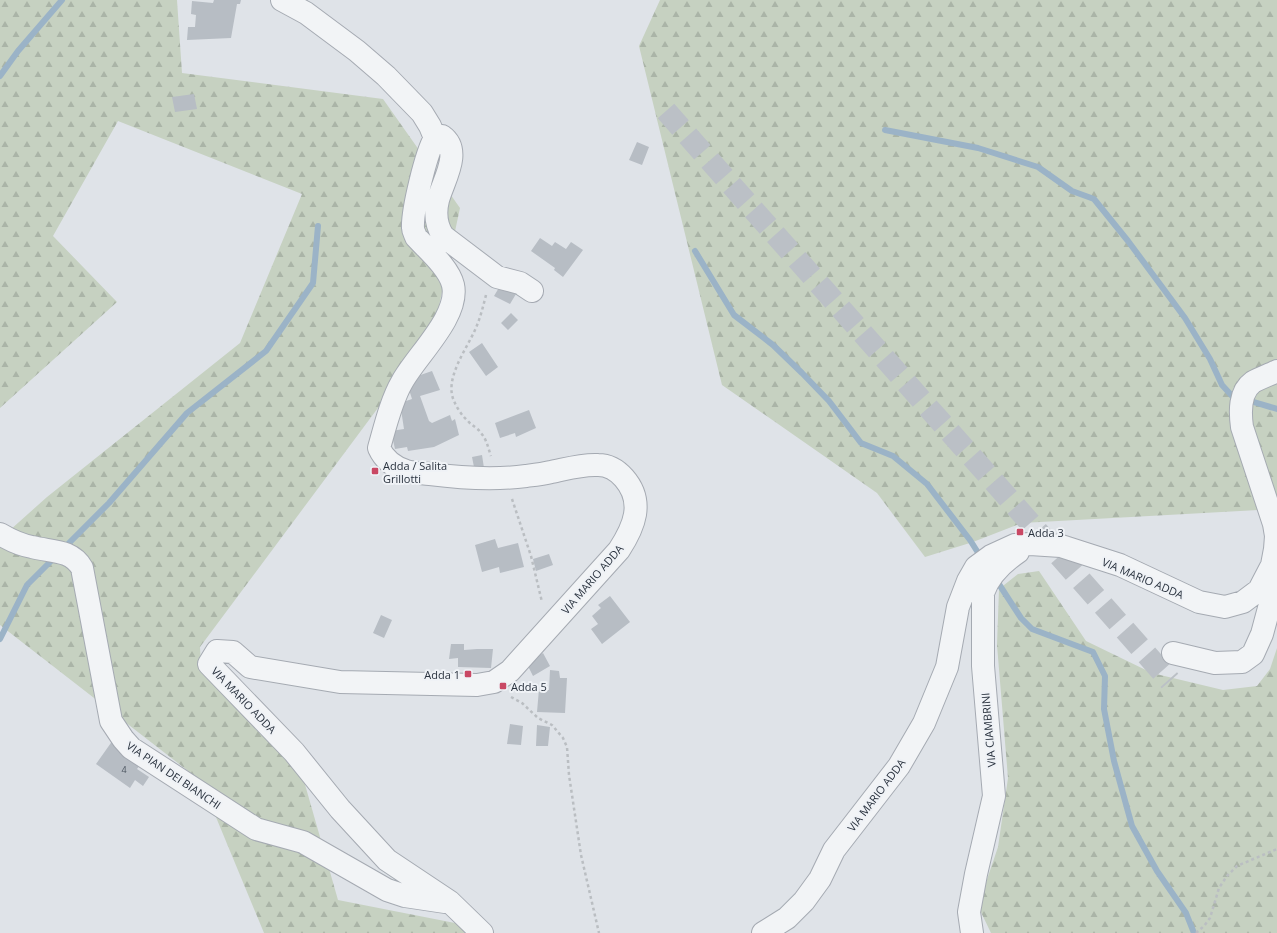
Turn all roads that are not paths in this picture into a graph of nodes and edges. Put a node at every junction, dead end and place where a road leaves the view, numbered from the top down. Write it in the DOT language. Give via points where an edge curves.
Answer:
graph roads {
  1 [pos="282,0"];
  2 [pos="435,138"];
  3 [pos="532,291"];
  4 [pos="1277,371"];
  5 [pos="0,534"];
  6 [pos="1030,544"];
  7 [pos="1276,550"];
  8 [pos="1277,578"];
  9 [pos="1173,653"];
  10 [pos="450,902"];
  11 [pos="482,933"];
  12 [pos="763,933"];
  13 [pos="972,933"];
  1 -- 2 [label="street" via="306,13 386,76 422,113"];
  2 -- 3 [label="street" via="442,136 452,147 452,155 438,201 439,230 443,236 497,278 520,283"];
  2 -- 10 [label="street, VIA MARIO ADDA" via="429,150 418,193 413,230 416,237 449,274 453,284 453,302 443,323 400,386 385,425 379,448 382,455 390,463 405,470 455,477 524,476 585,465 607,466 615,470 630,485 634,496 636,505 626,540 510,671 494,682 340,682 250,667 233,652 216,651 209,664 294,752 340,809 387,860"];
  4 -- 7 [label="street, VIA MARIO ADDA" via="1253,382 1242,399 1240,413 1242,427 1274,524"];
  5 -- 10 [label="street, VIA PIAN DEI BIANCHI" via="14,542 70,555 78,560 82,568 111,720 131,748 256,829 303,842 387,890 405,896"];
  6 -- 7 [label="street, VIA MARIO ADDA" via="1061,546 1120,565 1199,602 1225,607 1243,602 1259,590 1272,565"];
  6 -- 12 [label="street, VIA MARIO ADDA" via="1015,545 990,556 976,567 958,607 947,667 924,723 899,766 834,850 820,879 804,901 787,918"];
  6 -- 13 [label="street, VIA CIAMBRINI" via="998,569 987,582 983,593 983,666 994,796 968,912"];
  8 -- 9 [label="street" via="1262,634 1253,654 1242,662 1215,662"];
  10 -- 11 [label="street, VIA MARIO ADDA"];
}
